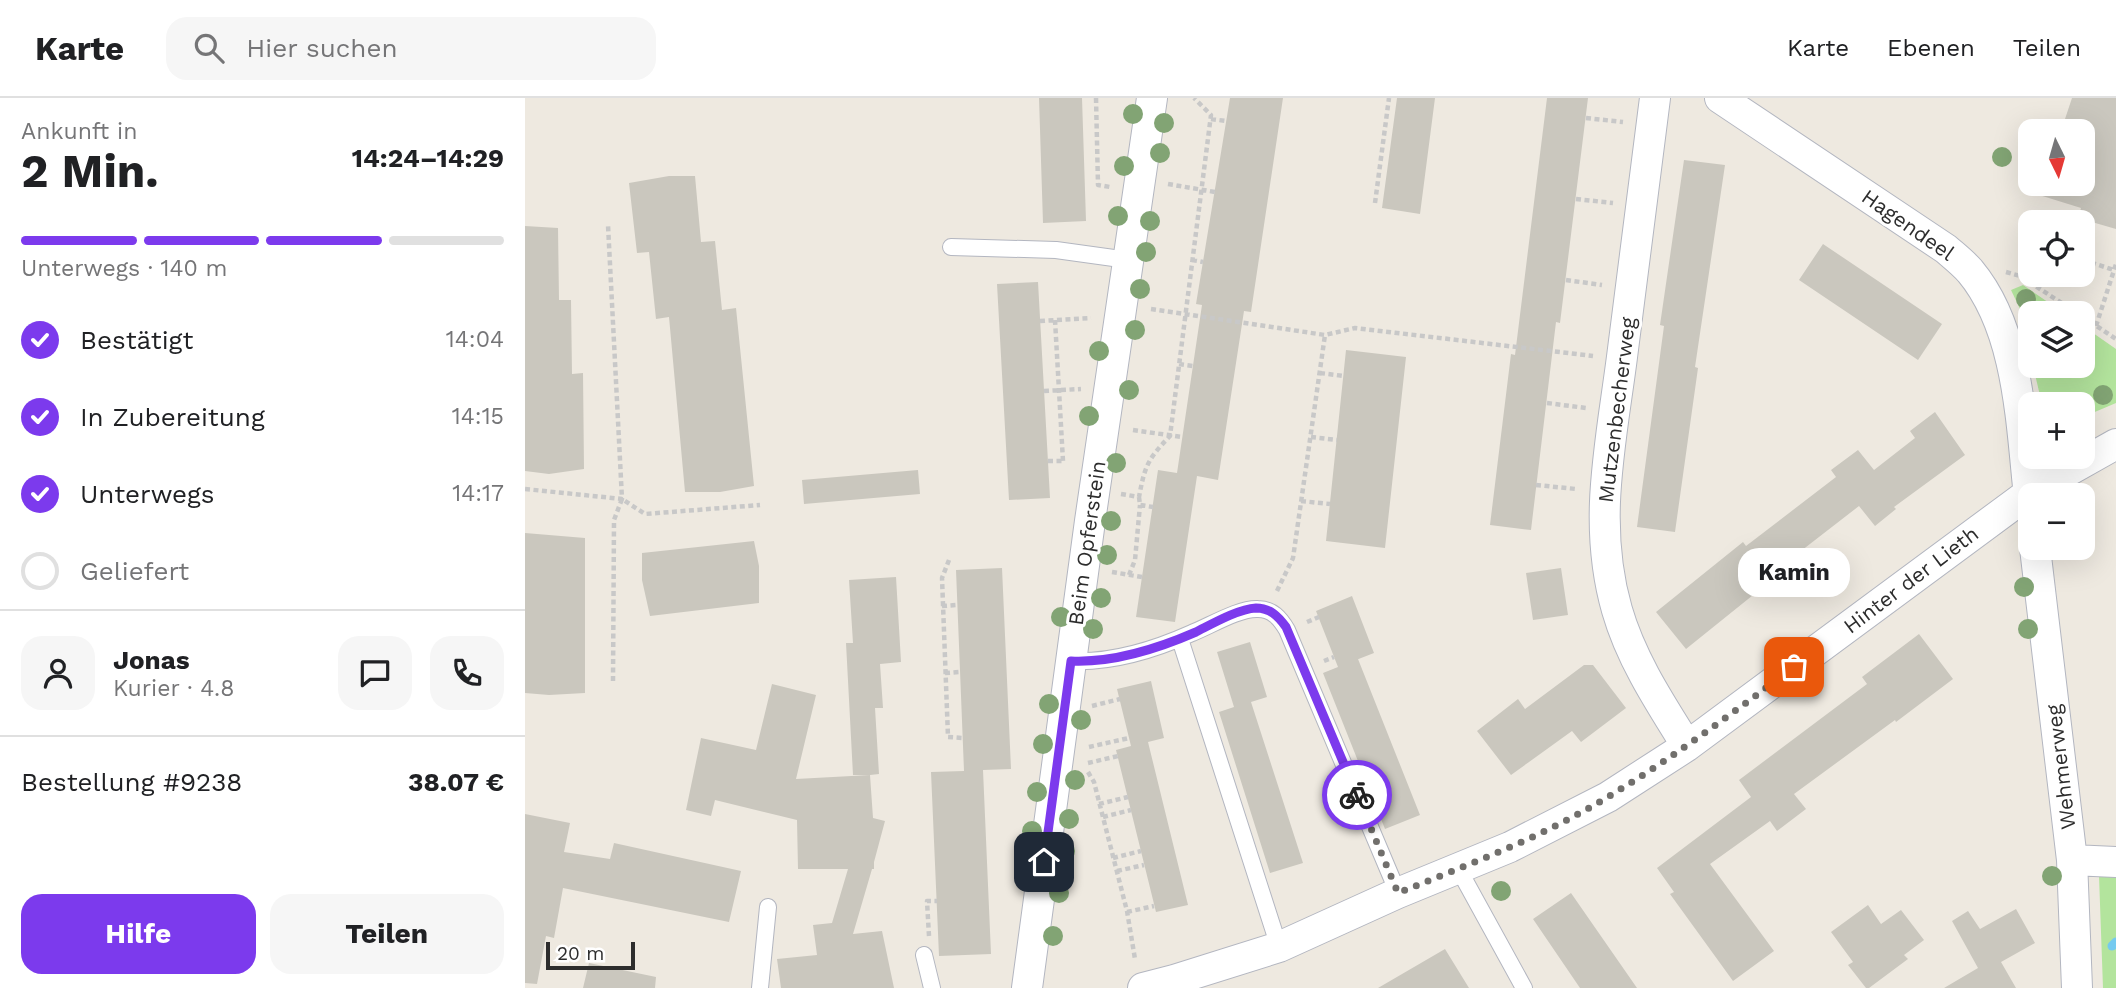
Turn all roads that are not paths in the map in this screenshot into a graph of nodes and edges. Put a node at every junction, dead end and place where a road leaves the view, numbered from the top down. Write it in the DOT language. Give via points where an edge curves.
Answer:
graph roads {
  1 [pos="1151,98"];
  2 [pos="1720,98"];
  3 [pos="1653,112"];
  4 [pos="951,247"];
  5 [pos="1128,260"];
  6 [pos="2116,444"];
  7 [pos="2027,483"];
  8 [pos="2054,483"];
  9 [pos="2018,507"];
  10 [pos="2036,560"];
  11 [pos="1180,639"];
  12 [pos="1071,661"];
  13 [pos="1687,746"];
  14 [pos="2072,860"];
  15 [pos="2116,862"];
  16 [pos="1458,868"];
  17 [pos="1398,893"];
  18 [pos="768,907"];
  19 [pos="1279,947"];
  20 [pos="924,955"];
  21 [pos="1139,975"];
  22 [pos="1176,984"];
  23 [pos="760,988"];
  24 [pos="932,988"];
  25 [pos="1027,988"];
  26 [pos="1524,988"];
  27 [pos="2077,988"];
  1 -- 5 [label="street, Beim Opferstein"];
  2 -- 7 [label="street, Hagendeel" via="1946,249 1970,271 1988,298 2010,359 2019,396"];
  3 -- 13 [label="street, Mutzenbecherweg" via="1604,493 1608,564 1628,644"];
  4 -- 5 [label="lane" via="1056,250"];
  5 -- 12 [label="street, Beim Opferstein"];
  6 -- 8 [label="street, Hinter der Lieth"];
  9 -- 13 [label="street, Hinter der Lieth"];
  10 -- 14 [label="street, Wehmerweg"];
  11 -- 12 [label="lane" via="1111,659"];
  11 -- 17 [label="lane" via="1244,610 1268,610 1278,616"];
  11 -- 19 [label="lane"];
  12 -- 25 [label="street, Beim Opferstein"];
  13 -- 16 [label="street, Hinter der Lieth" via="1608,797"];
  14 -- 15 [label="street"];
  14 -- 27 [label="street, Wehmerweg"];
  16 -- 17 [label="street, Hinter der Lieth"];
  16 -- 26 [label="lane"];
  17 -- 19 [label="street, Hinter der Lieth"];
  18 -- 23 [label="lane"];
  19 -- 22 [label="street, Hinter der Lieth"];
  20 -- 24 [label="lane"];
  21 -- 22 [label="street, Hinter der Lieth"];
}
